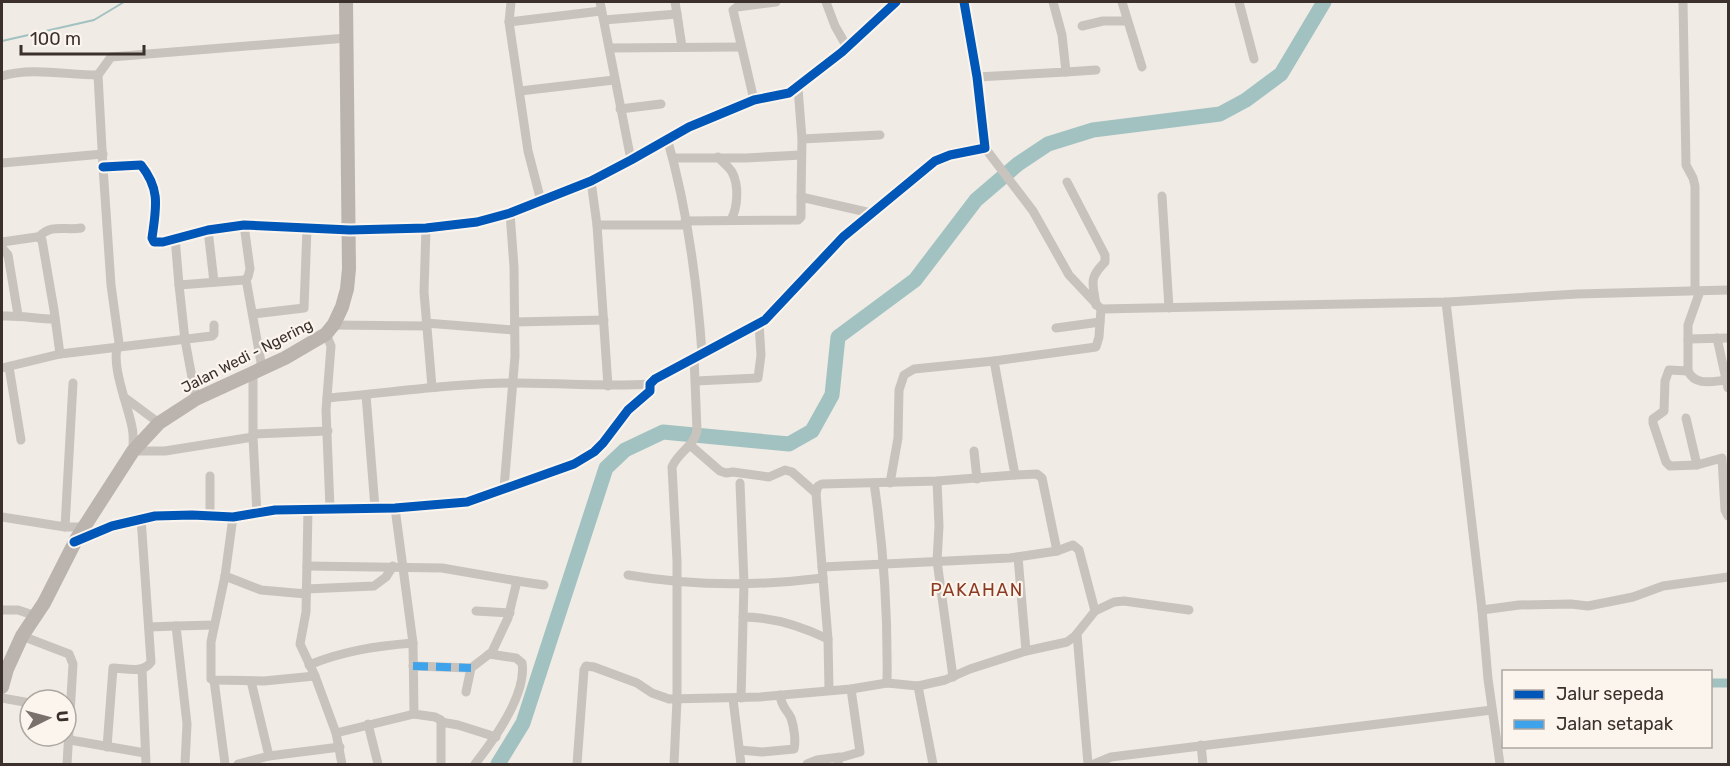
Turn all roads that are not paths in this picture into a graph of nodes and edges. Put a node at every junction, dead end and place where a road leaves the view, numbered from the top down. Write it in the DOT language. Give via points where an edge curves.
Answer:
graph roads {
  1 [pos="346,2"];
  2 [pos="511,2"];
  3 [pos="675,2"];
  4 [pos="776,2"];
  5 [pos="826,2"];
  6 [pos="896,2"];
  7 [pos="964,2"];
  8 [pos="1053,2"];
  9 [pos="1122,2"];
  10 [pos="1239,2"];
  11 [pos="1683,2"];
  12 [pos="601,11"];
  13 [pos="677,14"];
  14 [pos="1127,21"];
  15 [pos="510,22"];
  16 [pos="1082,26"];
  17 [pos="347,38"];
  18 [pos="682,47"];
  19 [pos="741,47"];
  20 [pos="847,47"];
  21 [pos="610,48"];
  22 [pos="1254,58"];
  23 [pos="1142,67"];
  24 [pos="1096,70"];
  25 [pos="1066,72"];
  26 [pos="98,75"];
  27 [pos="2,76"];
  28 [pos="977,77"];
  29 [pos="614,80"];
  30 [pos="798,88"];
  31 [pos="520,91"];
  32 [pos="754,100"];
  33 [pos="661,104"];
  34 [pos="620,110"];
  35 [pos="880,135"];
  36 [pos="667,138"];
  37 [pos="802,139"];
  38 [pos="984,148"];
  39 [pos="104,154"];
  40 [pos="801,155"];
  41 [pos="718,157"];
  42 [pos="673,158"];
  43 [pos="631,160"];
  44 [pos="2,162"];
  45 [pos="103,167"];
  46 [pos="591,181"];
  47 [pos="1067,182"];
  48 [pos="1162,196"];
  49 [pos="801,197"];
  50 [pos="541,201"];
  51 [pos="510,213"];
  52 [pos="871,213"];
  53 [pos="731,220"];
  54 [pos="685,223"];
  55 [pos="244,225"];
  56 [pos="597,225"];
  57 [pos="81,228"];
  58 [pos="307,228"];
  59 [pos="426,228"];
  60 [pos="208,230"];
  61 [pos="350,230"];
  62 [pos="39,237"];
  63 [pos="175,237"];
  64 [pos="2,242"];
  65 [pos="2,248"];
  66 [pos="246,279"];
  67 [pos="214,282"];
  68 [pos="179,285"];
  69 [pos="1698,290"];
  70 [pos="1728,290"];
  71 [pos="1446,302"];
  72 [pos="1099,307"];
  73 [pos="1169,308"];
  74 [pos="253,314"];
  75 [pos="18,315"];
  76 [pos="2,316"];
  77 [pos="55,319"];
  78 [pos="604,320"];
  79 [pos="1100,322"];
  80 [pos="759,323"];
  81 [pos="214,325"];
  82 [pos="426,325"];
  83 [pos="515,326"];
  84 [pos="1056,328"];
  85 [pos="330,330"];
  86 [pos="1717,338"];
  87 [pos="1728,338"];
  88 [pos="1688,339"];
  89 [pos="185,340"];
  90 [pos="117,346"];
  91 [pos="60,354"];
  92 [pos="697,359"];
  93 [pos="994,361"];
  94 [pos="5,367"];
  95 [pos="258,369"];
  96 [pos="1688,371"];
  97 [pos="696,381"];
  98 [pos="73,383"];
  99 [pos="514,383"];
  100 [pos="1728,383"];
  101 [pos="608,386"];
  102 [pos="650,386"];
  103 [pos="432,387"];
  104 [pos="366,395"];
  105 [pos="124,398"];
  106 [pos="327,398"];
  107 [pos="196,399"];
  108 [pos="1686,418"];
  109 [pos="159,423"];
  110 [pos="328,431"];
  111 [pos="253,436"];
  112 [pos="694,438"];
  113 [pos="21,440"];
  114 [pos="133,451"];
  115 [pos="974,451"];
  116 [pos="1725,458"];
  117 [pos="1697,465"];
  118 [pos="210,476"];
  119 [pos="1015,476"];
  120 [pos="977,479"];
  121 [pos="937,481"];
  122 [pos="740,483"];
  123 [pos="874,483"];
  124 [pos="891,483"];
  125 [pos="505,484"];
  126 [pos="816,493"];
  127 [pos="330,504"];
  128 [pos="256,505"];
  129 [pos="375,505"];
  130 [pos="308,508"];
  131 [pos="395,508"];
  132 [pos="210,516"];
  133 [pos="1728,516"];
  134 [pos="2,517"];
  135 [pos="141,518"];
  136 [pos="233,518"];
  137 [pos="65,526"];
  138 [pos="79,534"];
  139 [pos="1057,551"];
  140 [pos="1018,557"];
  141 [pos="937,561"];
  142 [pos="883,565"];
  143 [pos="307,566"];
  144 [pos="398,567"];
  145 [pos="822,567"];
  146 [pos="628,575"];
  147 [pos="225,576"];
  148 [pos="1728,577"];
  149 [pos="823,578"];
  150 [pos="517,581"];
  151 [pos="677,582"];
  152 [pos="744,583"];
  153 [pos="544,585"];
  154 [pos="306,591"];
  155 [pos="2,610"];
  156 [pos="1189,610"];
  157 [pos="1482,610"];
  158 [pos="476,611"];
  159 [pos="1095,611"];
  160 [pos="510,613"];
  161 [pos="36,616"];
  162 [pos="743,617"];
  163 [pos="214,625"];
  164 [pos="176,626"];
  165 [pos="149,627"];
  166 [pos="1077,634"];
  167 [pos="22,636"];
  168 [pos="828,639"];
  169 [pos="413,643"];
  170 [pos="1026,651"];
  171 [pos="489,654"];
  172 [pos="309,665"];
  173 [pos="413,666"];
  174 [pos="471,668"];
  175 [pos="142,669"];
  176 [pos="315,676"];
  177 [pos="953,677"];
  178 [pos="213,680"];
  179 [pos="251,681"];
  180 [pos="887,683"];
  181 [pos="918,686"];
  182 [pos="2,687"];
  183 [pos="70,688"];
  184 [pos="851,689"];
  185 [pos="828,690"];
  186 [pos="466,692"];
  187 [pos="780,696"];
  188 [pos="2,698"];
  189 [pos="737,698"];
  190 [pos="677,700"];
  191 [pos="18,701"];
  192 [pos="1492,710"];
  193 [pos="414,714"];
  194 [pos="441,722"];
  195 [pos="368,724"];
  196 [pos="336,733"];
  197 [pos="496,737"];
  198 [pos="78,742"];
  199 [pos="1201,745"];
  200 [pos="107,747"];
  201 [pos="340,747"];
  202 [pos="69,748"];
  203 [pos="740,750"];
  204 [pos="145,753"];
  205 [pos="269,756"];
  206 [pos="839,761"];
  207 [pos="67,765"];
  208 [pos="146,765"];
  209 [pos="185,765"];
  210 [pos="225,765"];
  211 [pos="238,765"];
  212 [pos="342,765"];
  213 [pos="378,765"];
  214 [pos="441,765"];
  215 [pos="475,765"];
  216 [pos="577,765"];
  217 [pos="674,765"];
  218 [pos="741,765"];
  219 [pos="807,765"];
  220 [pos="933,765"];
  221 [pos="1088,765"];
  222 [pos="1094,765"];
  223 [pos="1203,765"];
  224 [pos="1500,765"];
  1 -- 17 [label="main road, Jalan Wedi - Ngering"];
  2 -- 15 [label="street"];
  3 -- 13 [label="street"];
  4 -- 19 [label="street" via="733,9"];
  5 -- 20 [label="street"];
  6 -- 20 [label="street"];
  7 -- 28 [label="street"];
  8 -- 25 [label="street"];
  9 -- 14 [label="street"];
  10 -- 22 [label="street"];
  11 -- 69 [label="street" via="1686,165 1695,186"];
  12 -- 13 [label="street"];
  12 -- 15 [label="street"];
  12 -- 21 [label="street"];
  13 -- 18 [label="street"];
  14 -- 16 [label="street"];
  14 -- 23 [label="street"];
  15 -- 31 [label="street"];
  17 -- 26 [label="street" via="111,57"];
  17 -- 61 [label="main road, Jalan Wedi - Ngering"];
  18 -- 19 [label="street"];
  18 -- 21 [label="street"];
  19 -- 32 [label="street"];
  20 -- 30 [label="street"];
  21 -- 29 [label="street"];
  24 -- 25 [label="street"];
  25 -- 28 [label="street"];
  26 -- 27 [label="street" via="49,71"];
  26 -- 39 [label="street"];
  28 -- 38 [label="street"];
  29 -- 31 [label="street"];
  29 -- 34 [label="street"];
  30 -- 32 [label="street" via="784,95"];
  30 -- 37 [label="street"];
  31 -- 50 [label="street" via="528,151"];
  32 -- 36 [label="street"];
  33 -- 34 [label="street"];
  34 -- 43 [label="street"];
  35 -- 37 [label="street"];
  36 -- 42 [label="street"];
  36 -- 43 [label="street"];
  37 -- 40 [label="street"];
  38 -- 52 [label="street" via="935,161"];
  38 -- 72 [label="street" via="1019,191 1069,275"];
  39 -- 44 [label="street"];
  39 -- 45 [label="street"];
  40 -- 41 [label="street"];
  40 -- 49 [label="street"];
  41 -- 42 [label="street"];
  41 -- 53 [label="street" via="735,181 735,212"];
  42 -- 54 [label="street"];
  43 -- 46 [label="street"];
  45 -- 63 [label="street" via="141,165 151,177 156,196 152,238 156,242"];
  45 -- 90 [label="street"];
  46 -- 50 [label="street"];
  46 -- 56 [label="street"];
  47 -- 72 [label="street" via="1106,255 1092,279"];
  48 -- 73 [label="street"];
  49 -- 52 [label="street"];
  49 -- 53 [label="street" via="798,220"];
  50 -- 51 [label="street"];
  51 -- 59 [label="street" via="477,222"];
  51 -- 83 [label="street"];
  52 -- 80 [label="street"];
  53 -- 54 [label="street"];
  54 -- 56 [label="street"];
  54 -- 92 [label="street" via="699,318"];
  55 -- 58 [label="street"];
  55 -- 60 [label="street"];
  55 -- 66 [label="street" via="250,269"];
  56 -- 78 [label="street"];
  57 -- 62 [label="street" via="50,229"];
  58 -- 61 [label="street"];
  58 -- 74 [label="street" via="304,308"];
  59 -- 61 [label="street"];
  59 -- 82 [label="street"];
  60 -- 63 [label="street"];
  60 -- 67 [label="street"];
  61 -- 85 [label="main road, Jalan Wedi - Ngering" via="347,289"];
  62 -- 64 [label="street"];
  62 -- 77 [label="street"];
  63 -- 68 [label="street"];
  65 -- 75 [label="street" via="8,255"];
  66 -- 67 [label="street"];
  66 -- 74 [label="street"];
  67 -- 68 [label="street"];
  68 -- 89 [label="street"];
  69 -- 70 [label="street"];
  69 -- 71 [label="street"];
  69 -- 88 [label="street"];
  71 -- 73 [label="street"];
  71 -- 157 [label="street"];
  72 -- 73 [label="street"];
  72 -- 79 [label="street"];
  74 -- 95 [label="street"];
  75 -- 76 [label="street"];
  75 -- 77 [label="street"];
  77 -- 91 [label="street"];
  78 -- 83 [label="street"];
  78 -- 101 [label="street"];
  79 -- 84 [label="street"];
  79 -- 93 [label="street" via="1094,348"];
  80 -- 92 [label="street"];
  80 -- 97 [label="street" via="758,378"];
  81 -- 89 [label="street" via="212,336"];
  82 -- 83 [label="street"];
  82 -- 85 [label="street"];
  82 -- 103 [label="street"];
  83 -- 99 [label="street"];
  85 -- 95 [label="main road, Jalan Wedi - Ngering" via="307,347"];
  85 -- 106 [label="street"];
  86 -- 87 [label="street"];
  86 -- 88 [label="street"];
  86 -- 100 [label="street"];
  88 -- 96 [label="street"];
  89 -- 90 [label="street"];
  89 -- 107 [label="street"];
  90 -- 91 [label="street"];
  90 -- 105 [label="street"];
  91 -- 94 [label="street"];
  92 -- 97 [label="street"];
  92 -- 102 [label="street" via="667,372"];
  93 -- 119 [label="street"];
  93 -- 124 [label="street" via="914,369 904,375 899,390 898,438"];
  94 -- 113 [label="street"];
  95 -- 107 [label="main road, Jalan Wedi - Ngering"];
  95 -- 111 [label="street"];
  96 -- 100 [label="street" via="1696,381"];
  96 -- 117 [label="street" via="1670,370 1665,381 1664,411 1653,423 1670,466"];
  97 -- 112 [label="street"];
  98 -- 137 [label="street"];
  99 -- 101 [label="street"];
  99 -- 103 [label="street"];
  99 -- 125 [label="street"];
  101 -- 102 [label="street"];
  102 -- 125 [label="street" via="650,391 628,410 594,452 574,464"];
  103 -- 104 [label="street"];
  104 -- 106 [label="street"];
  104 -- 129 [label="street"];
  105 -- 109 [label="street"];
  105 -- 114 [label="street" via="133,429"];
  106 -- 110 [label="street"];
  107 -- 109 [label="main road, Jalan Wedi - Ngering"];
  108 -- 117 [label="street"];
  109 -- 114 [label="main road, Jalan Wedi - Ngering"];
  110 -- 111 [label="street"];
  110 -- 127 [label="street"];
  111 -- 114 [label="street" via="165,451"];
  111 -- 128 [label="street"];
  112 -- 126 [label="street" via="720,471 761,478 785,470"];
  112 -- 151 [label="street" via="672,467"];
  114 -- 138 [label="main road, Jalan Wedi - Ngering"];
  115 -- 120 [label="street"];
  116 -- 117 [label="street"];
  116 -- 133 [label="street"];
  118 -- 132 [label="street"];
  119 -- 120 [label="street"];
  119 -- 139 [label="street" via="1036,474 1042,478"];
  120 -- 121 [label="street"];
  121 -- 124 [label="street"];
  121 -- 141 [label="street"];
  122 -- 152 [label="street"];
  123 -- 124 [label="street"];
  123 -- 126 [label="street" via="822,484"];
  123 -- 142 [label="street"];
  125 -- 131 [label="street" via="467,502"];
  126 -- 145 [label="street"];
  127 -- 129 [label="street"];
  127 -- 130 [label="street"];
  128 -- 130 [label="street"];
  128 -- 136 [label="street"];
  129 -- 131 [label="street"];
  130 -- 143 [label="street"];
  131 -- 144 [label="street"];
  132 -- 135 [label="street"];
  132 -- 136 [label="street"];
  134 -- 137 [label="street"];
  135 -- 138 [label="street"];
  135 -- 165 [label="street"];
  136 -- 147 [label="street"];
  137 -- 138 [label="street"];
  138 -- 161 [label="main road, Jalan Wedi - Ngering"];
  139 -- 140 [label="street"];
  139 -- 159 [label="street" via="1071,545 1077,548"];
  140 -- 141 [label="street"];
  140 -- 170 [label="street"];
  141 -- 142 [label="street"];
  141 -- 177 [label="street"];
  142 -- 145 [label="street"];
  142 -- 180 [label="street"];
  143 -- 144 [label="street"];
  143 -- 154 [label="street"];
  144 -- 150 [label="street" via="442,568"];
  144 -- 154 [label="street" via="374,585"];
  144 -- 169 [label="street"];
  145 -- 149 [label="street"];
  146 -- 151 [label="street"];
  147 -- 154 [label="street" via="261,590"];
  147 -- 163 [label="street"];
  148 -- 157 [label="street" via="1663,586 1588,606 1519,605"];
  149 -- 152 [label="street"];
  149 -- 168 [label="street"];
  150 -- 153 [label="street"];
  150 -- 160 [label="street"];
  151 -- 152 [label="street"];
  151 -- 190 [label="street"];
  152 -- 162 [label="street"];
  154 -- 172 [label="street" via="300,644"];
  155 -- 161 [label="street"];
  156 -- 159 [label="street" via="1124,601"];
  157 -- 192 [label="street"];
  158 -- 160 [label="street"];
  159 -- 166 [label="street"];
  160 -- 171 [label="street"];
  161 -- 167 [label="main road, Jalan Wedi - Ngering"];
  162 -- 168 [label="street" via="773,619"];
  162 -- 189 [label="street"];
  163 -- 164 [label="street"];
  163 -- 178 [label="street" via="210,675"];
  164 -- 165 [label="street"];
  164 -- 209 [label="street" via="187,724"];
  165 -- 175 [label="street" via="151,662"];
  166 -- 170 [label="street" via="1067,642"];
  166 -- 221 [label="street"];
  167 -- 182 [label="main road, Jalan Wedi - Ngering"];
  167 -- 183 [label="street" via="71,656"];
  168 -- 185 [label="street"];
  169 -- 172 [label="street" via="358,649"];
  169 -- 173 [label="street"];
  170 -- 177 [label="street"];
  171 -- 174 [label="street"];
  171 -- 197 [label="street" via="516,658 524,672"];
  172 -- 176 [label="street"];
  173 -- 174 [label="street"];
  173 -- 193 [label="street"];
  174 -- 186 [label="street"];
  175 -- 200 [label="street" via="113,668"];
  175 -- 204 [label="street"];
  176 -- 179 [label="street"];
  176 -- 196 [label="street"];
  177 -- 181 [label="street"];
  178 -- 179 [label="street"];
  178 -- 210 [label="street"];
  179 -- 205 [label="street"];
  180 -- 181 [label="street"];
  180 -- 184 [label="street"];
  181 -- 220 [label="street"];
  184 -- 185 [label="street"];
  184 -- 206 [label="street" via="860,752"];
  185 -- 187 [label="street"];
  187 -- 189 [label="street"];
  187 -- 203 [label="street" via="790,717 794,749"];
  188 -- 191 [label="street"];
  189 -- 190 [label="street"];
  189 -- 203 [label="street"];
  190 -- 216 [label="street" via="586,666"];
  190 -- 217 [label="street"];
  192 -- 199 [label="street"];
  192 -- 224 [label="street"];
  193 -- 194 [label="street" via="435,717"];
  193 -- 195 [label="street"];
  194 -- 197 [label="street"];
  194 -- 214 [label="street"];
  195 -- 196 [label="street"];
  195 -- 213 [label="street"];
  196 -- 201 [label="street"];
  197 -- 215 [label="street"];
  198 -- 200 [label="street"];
  199 -- 222 [label="street" via="1111,757"];
  199 -- 223 [label="street"];
  200 -- 204 [label="street"];
  201 -- 205 [label="street"];
  201 -- 212 [label="street"];
  202 -- 207 [label="street"];
  203 -- 218 [label="street"];
  204 -- 208 [label="street"];
  205 -- 211 [label="street"];
  206 -- 219 [label="street" via="817,760"];
}
